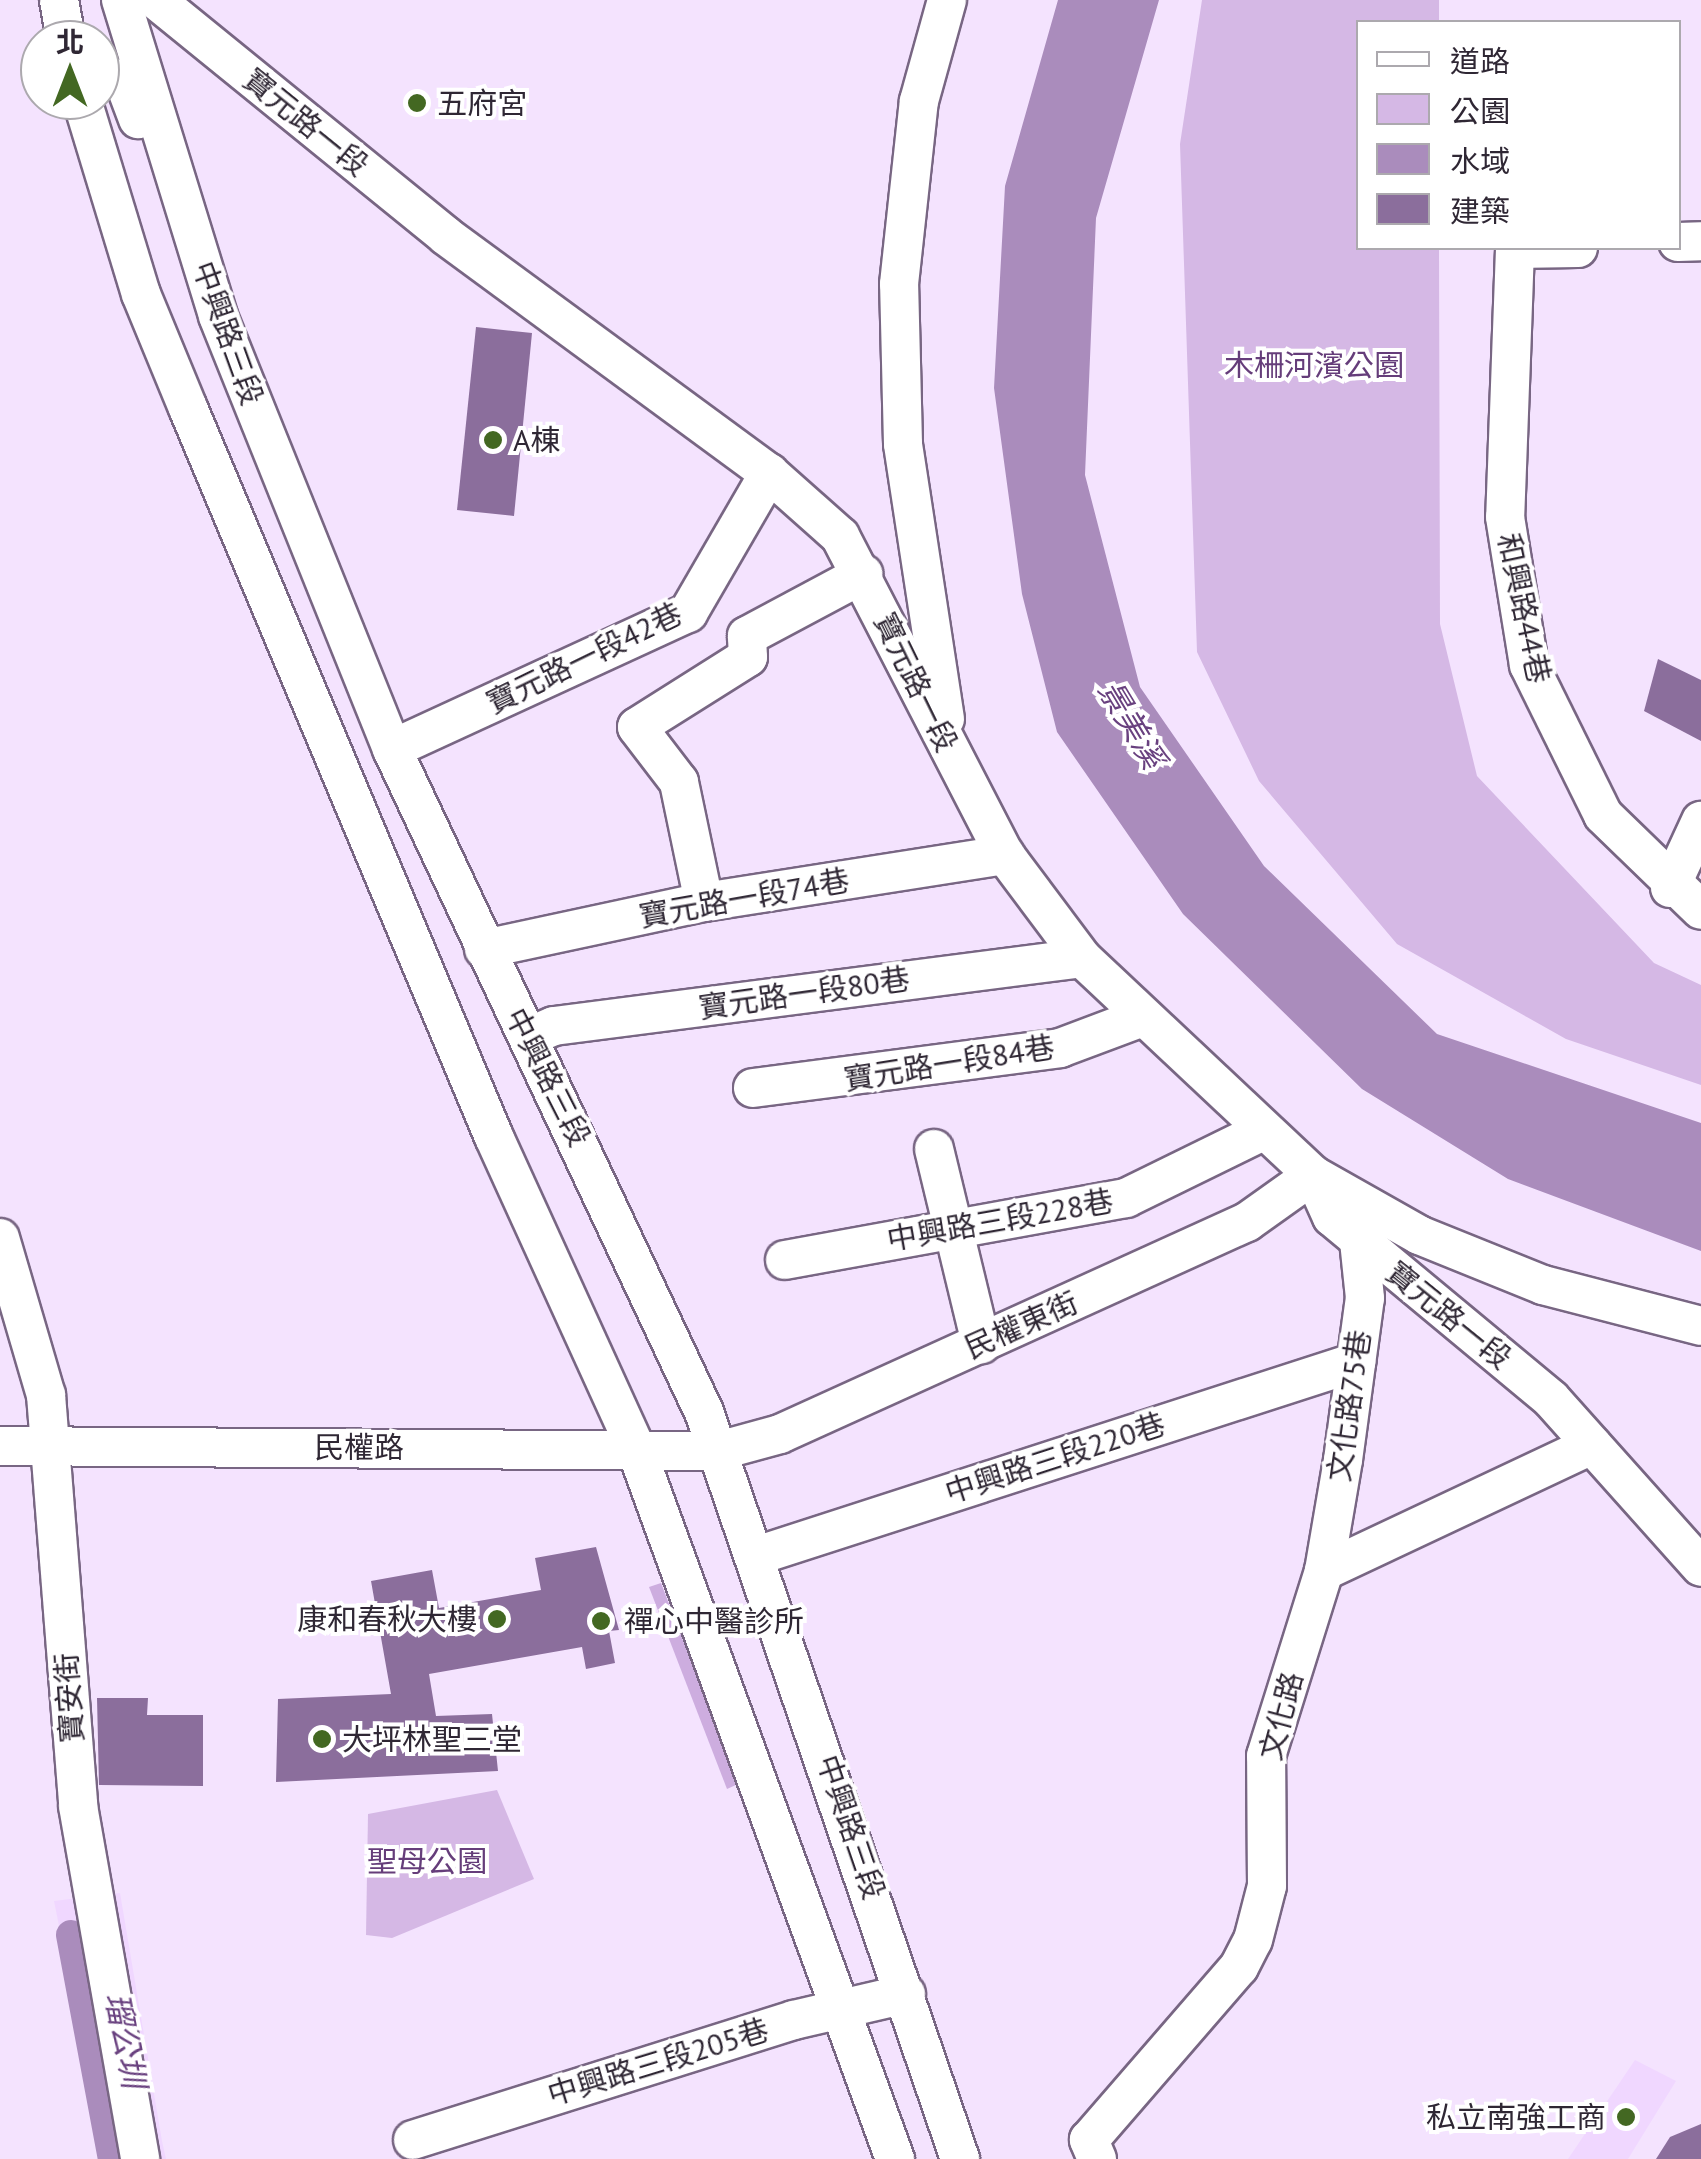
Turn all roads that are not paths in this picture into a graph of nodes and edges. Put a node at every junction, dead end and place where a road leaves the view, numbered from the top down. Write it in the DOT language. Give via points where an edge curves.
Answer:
graph roads {
  1 [pos="121,0"];
  2 [pos="156,0"];
  3 [pos="948,0"];
  4 [pos="120,79"];
  5 [pos="88,120"];
  6 [pos="1516,250"];
  7 [pos="201,264"];
  8 [pos="769,474"];
  9 [pos="863,574"];
  10 [pos="392,749"];
  11 [pos="949,751"];
  12 [pos="1701,821"];
  13 [pos="1005,855"];
  14 [pos="1670,888"];
  15 [pos="704,902"];
  16 [pos="1701,910"];
  17 [pos="484,950"];
  18 [pos="1082,958"];
  19 [pos="1140,1018"];
  20 [pos="528,1037"];
  21 [pos="753,1088"];
  22 [pos="1260,1132"];
  23 [pos="934,1149"];
  24 [pos="1313,1175"];
  25 [pos="952,1228"];
  26 [pos="0,1238"];
  27 [pos="1359,1240"];
  28 [pos="785,1260"];
  29 [pos="1701,1326"];
  30 [pos="981,1344"];
  31 [pos="1356,1362"];
  32 [pos="1592,1445"];
  33 [pos="0,1446"];
  34 [pos="50,1446"];
  35 [pos="636,1449"];
  36 [pos="718,1451"];
  37 [pos="756,1556"];
  38 [pos="1701,1567"];
  39 [pos="1324,1571"];
  40 [pos="906,1994"];
  41 [pos="842,2011"];
  42 [pos="413,2140"];
  43 [pos="140,2159"];
  44 [pos="895,2159"];
  45 [pos="960,2159"];
  46 [pos="1097,2159"];
  1 -- 7 [label="street, 中興路三段"];
  2 -- 8 [label="street, 寶元路一段" via="446,236"];
  3 -- 11 [label="street" via="919,101 899,284 904,444"];
  4 -- 7 [label="street" via="174,239"];
  5 -- 35 [label="street, 中興路三段" via="141,294 181,392 494,1137"];
  6 -- 14 [label="street, 和興路44巷" via="1505,518 1529,665 1603,815"];
  7 -- 10 [label="street, 中興路三段"];
  8 -- 9 [label="street, 寶元路一段" via="840,536"];
  8 -- 10 [label="street, 寶元路一段42巷" via="688,612"];
  9 -- 11 [label="street, 寶元路一段"];
  9 -- 15 [label="street" via="746,636 748,656 637,727 679,782"];
  10 -- 17 [label="street, 中興路三段"];
  11 -- 13 [label="street, 寶元路一段"];
  12 -- 14 [label="street"];
  13 -- 15 [label="street, 寶元路一段74巷"];
  13 -- 18 [label="street, 寶元路一段"];
  14 -- 16 [label="street, 和興路44巷"];
  15 -- 17 [label="street, 寶元路一段74巷"];
  17 -- 20 [label="street, 中興路三段"];
  18 -- 19 [label="street, 寶元路一段"];
  18 -- 20 [label="street, 寶元路一段80巷" via="554,1026"];
  19 -- 21 [label="street, 寶元路一段84巷" via="1060,1048"];
  19 -- 22 [label="street, 寶元路一段"];
  20 -- 36 [label="street, 中興路三段" via="661,1308"];
  22 -- 24 [label="street, 寶元路一段"];
  22 -- 25 [label="street, 中興路三段228巷" via="1126,1198"];
  23 -- 25 [label="street"];
  24 -- 27 [label="street, 寶元路一段" via="1332,1217"];
  24 -- 29 [label="street" via="1419,1235 1543,1286"];
  24 -- 30 [label="street, 民權東街" via="1247,1222"];
  25 -- 28 [label="street, 中興路三段228巷"];
  25 -- 30 [label="street"];
  26 -- 34 [label="street, 寶安街" via="46,1395"];
  27 -- 31 [label="street, 文化路75巷" via="1365,1298"];
  27 -- 32 [label="street, 寶元路一段" via="1551,1399"];
  30 -- 36 [label="street, 民權東街" via="780,1434"];
  31 -- 37 [label="street, 中興路三段220巷"];
  31 -- 39 [label="street, 文化路75巷"];
  32 -- 38 [label="street, 寶元路一段"];
  32 -- 39 [label="street"];
  33 -- 34 [label="street, 民權路"];
  34 -- 35 [label="street, 民權路"];
  34 -- 43 [label="street, 寶安街" via="78,1806"];
  35 -- 36 [label="street, 民權路"];
  35 -- 41 [label="street, 中興路三段"];
  36 -- 37 [label="street, 中興路三段"];
  37 -- 40 [label="street, 中興路三段"];
  39 -- 46 [label="street, 文化路" via="1266,1756 1267,1886 1253,1940 1239,1967 1089,2140"];
  40 -- 41 [label="street, 中興路三段205巷"];
  40 -- 45 [label="street, 中興路三段"];
  41 -- 42 [label="street, 中興路三段205巷"];
  41 -- 44 [label="street, 中興路三段"];
}
